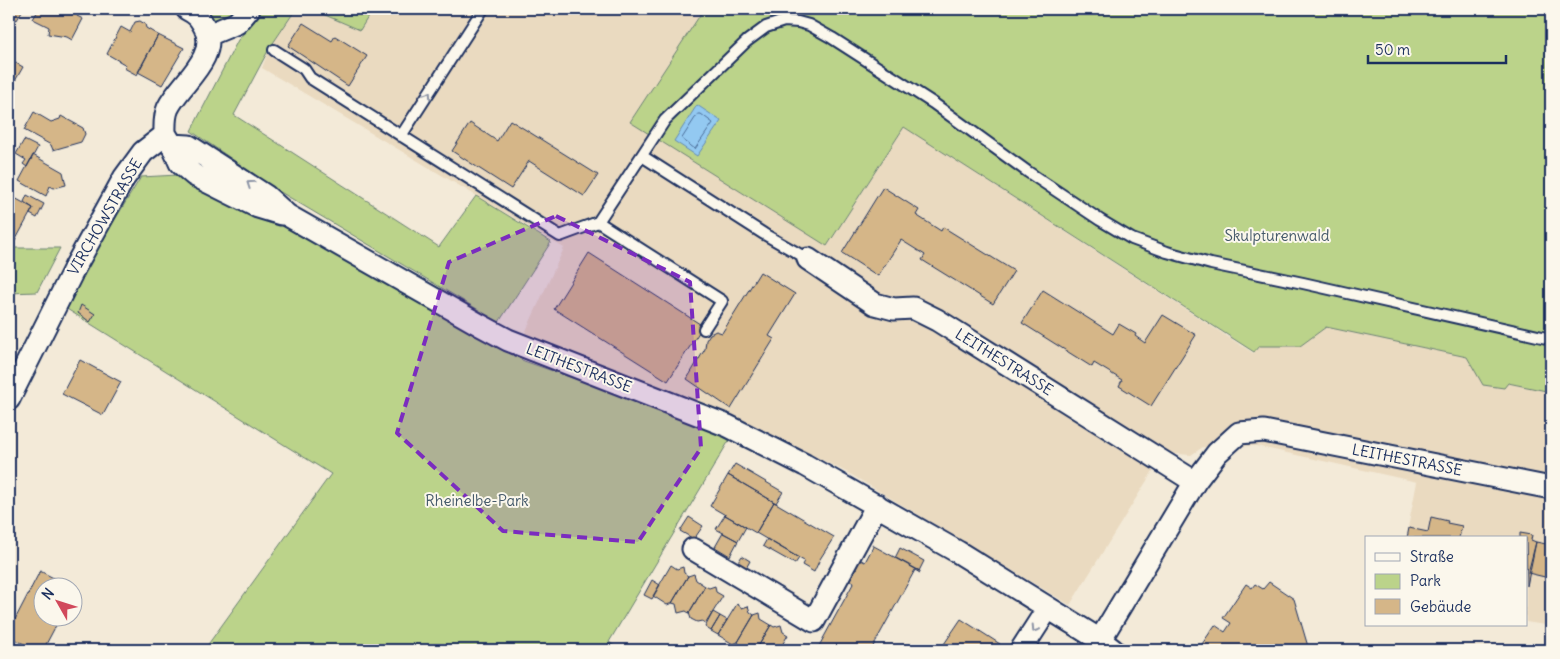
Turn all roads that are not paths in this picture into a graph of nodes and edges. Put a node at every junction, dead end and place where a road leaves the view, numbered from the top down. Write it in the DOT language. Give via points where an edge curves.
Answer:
graph roads {
  1 [pos="187,9"];
  2 [pos="249,9"];
  3 [pos="483,9"];
  4 [pos="208,35"];
  5 [pos="274,50"];
  6 [pos="401,136"];
  7 [pos="169,140"];
  8 [pos="642,156"];
  9 [pos="598,222"];
  10 [pos="808,260"];
  11 [pos="704,329"];
  12 [pos="1551,339"];
  13 [pos="9,399"];
  14 [pos="1195,482"];
  15 [pos="1551,488"];
  16 [pos="878,506"];
  17 [pos="693,549"];
  18 [pos="1048,608"];
  19 [pos="1107,645"];
  20 [pos="1021,650"];
  1 -- 4 [label="street" via="199,15"];
  2 -- 4 [label="street" via="237,23"];
  6 -- 3 [label="lane, one-way"];
  4 -- 7 [label="street" via="207,51 168,108 165,120"];
  5 -- 6 [label="lane" via="304,70 310,78"];
  6 -- 9 [label="lane" via="560,236"];
  7 -- 13 [label="street, VIRCHOWSTRASSE" via="143,152 124,178"];
  7 -- 16 [label="street, LEITHESTRASSE" via="180,163 194,175 258,207 287,215 480,326 508,340 728,426"];
  8 -- 9 [label="lane"];
  8 -- 10 [label="lane"];
  8 -- 12 [label="lane" via="665,120 747,41 766,27 784,21 798,22 832,38 933,103 1028,172 1132,239 1212,264"];
  9 -- 11 [label="lane" via="722,301"];
  10 -- 14 [label="street, LEITHESTRASSE" via="875,304 894,309 913,308 937,320"];
  14 -- 15 [label="street, LEITHESTRASSE" via="1217,453 1239,433 1264,431"];
  14 -- 19 [label="street, LEITHESTRASSE"];
  16 -- 17 [label="street" via="814,620"];
  16 -- 18 [label="street, LEITHESTRASSE"];
  18 -- 19 [label="street, LEITHESTRASSE"];
  18 -- 20 [label="street, one-way"];
}
